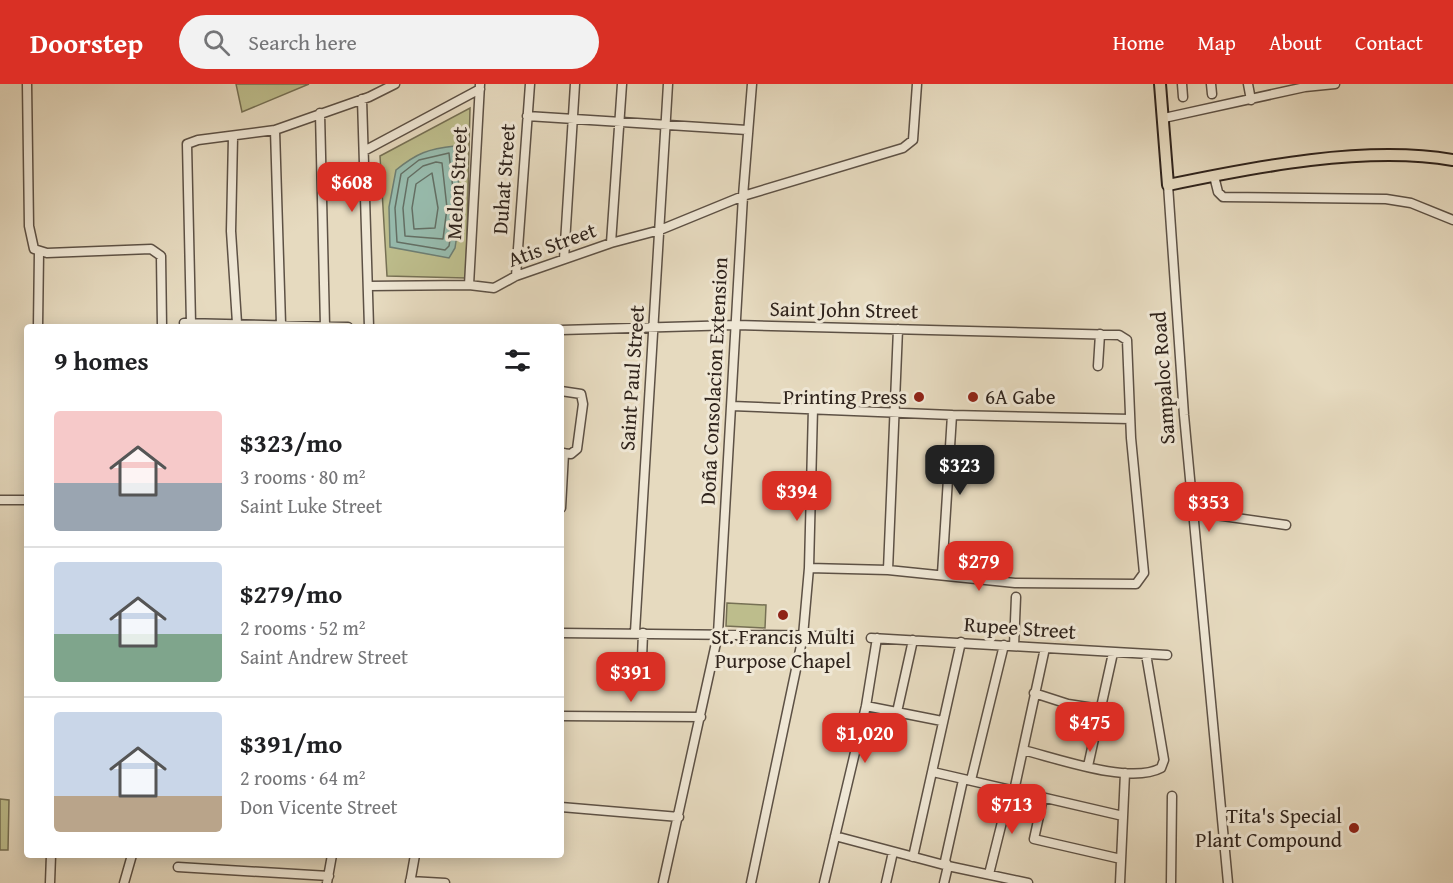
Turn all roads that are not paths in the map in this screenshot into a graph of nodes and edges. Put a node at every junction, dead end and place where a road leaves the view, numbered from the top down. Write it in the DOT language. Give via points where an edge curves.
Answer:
graph roads {
  1 [pos="27,84"];
  2 [pos="395,84"];
  3 [pos="530,84"];
  4 [pos="575,84"];
  5 [pos="621,84"];
  6 [pos="668,84"];
  7 [pos="752,84"];
  8 [pos="917,84"];
  9 [pos="1160,84"];
  10 [pos="1182,84"];
  11 [pos="1211,84"];
  12 [pos="1248,84"];
  13 [pos="1335,84"];
  14 [pos="480,86"];
  15 [pos="1304,86"];
  16 [pos="1212,94"];
  17 [pos="1183,97"];
  18 [pos="362,99"];
  19 [pos="1251,100"];
  20 [pos="320,113"];
  21 [pos="527,116"];
  22 [pos="1164,118"];
  23 [pos="573,120"];
  24 [pos="618,122"];
  25 [pos="665,126"];
  26 [pos="275,130"];
  27 [pos="747,130"];
  28 [pos="233,137"];
  29 [pos="364,151"];
  30 [pos="1453,160"];
  31 [pos="1214,176"];
  32 [pos="1168,185"];
  33 [pos="743,196"];
  34 [pos="1453,220"];
  35 [pos="660,230"];
  36 [pos="611,243"];
  37 [pos="39,252"];
  38 [pos="564,259"];
  39 [pos="516,276"];
  40 [pos="469,285"];
  41 [pos="368,286"];
  42 [pos="237,323"];
  43 [pos="38,324"];
  44 [pos="162,324"];
  45 [pos="281,324"];
  46 [pos="325,324"];
  47 [pos="369,324"];
  48 [pos="735,325"];
  49 [pos="653,327"];
  50 [pos="898,329"];
  51 [pos="564,330"];
  52 [pos="1100,334"];
  53 [pos="1098,366"];
  54 [pos="564,392"];
  55 [pos="732,406"];
  56 [pos="813,408"];
  57 [pos="896,412"];
  58 [pos="952,415"];
  59 [pos="1130,419"];
  60 [pos="564,453"];
  61 [pos="0,500"];
  62 [pos="24,500"];
  63 [pos="1194,512"];
  64 [pos="1286,525"];
  65 [pos="809,568"];
  66 [pos="888,570"];
  67 [pos="942,574"];
  68 [pos="1016,597"];
  69 [pos="639,632"];
  70 [pos="564,633"];
  71 [pos="717,634"];
  72 [pos="803,636"];
  73 [pos="846,636"];
  74 [pos="913,640"];
  75 [pos="961,642"];
  76 [pos="1009,645"];
  77 [pos="1045,648"];
  78 [pos="1113,653"];
  79 [pos="1146,654"];
  80 [pos="1167,655"];
  81 [pos="641,684"];
  82 [pos="1034,693"];
  83 [pos="866,706"];
  84 [pos="1100,709"];
  85 [pos="897,712"];
  86 [pos="564,716"];
  87 [pos="701,717"];
  88 [pos="942,721"];
  89 [pos="1023,750"];
  90 [pos="1088,766"];
  91 [pos="933,772"];
  92 [pos="1125,773"];
  93 [pos="967,780"];
  94 [pos="1012,790"];
  95 [pos="1172,796"];
  96 [pos="1043,798"];
  97 [pos="564,807"];
  98 [pos="1123,816"];
  99 [pos="679,817"];
  100 [pos="835,836"];
  101 [pos="893,852"];
  102 [pos="913,857"];
  103 [pos="51,858"];
  104 [pos="131,858"];
  105 [pos="332,858"];
  106 [pos="414,858"];
  107 [pos="1121,859"];
  108 [pos="948,866"];
  109 [pos="178,867"];
  110 [pos="989,874"];
  111 [pos="328,879"];
  112 [pos="410,882"];
  113 [pos="50,883"];
  114 [pos="124,883"];
  115 [pos="445,883"];
  116 [pos="663,883"];
  117 [pos="751,883"];
  118 [pos="824,883"];
  119 [pos="885,883"];
  120 [pos="944,883"];
  121 [pos="1028,883"];
  122 [pos="1120,883"];
  123 [pos="1171,883"];
  124 [pos="1228,883"];
  1 -- 37 [label="street" via="29,226 33,247"];
  2 -- 18 [label="street"];
  3 -- 21 [label="street, Duhat Street"];
  4 -- 23 [label="street"];
  5 -- 24 [label="street"];
  6 -- 25 [label="street, Saint Paul Street"];
  7 -- 27 [label="street, Doña Consolacion Extension"];
  8 -- 33 [label="street, Atis Street" via="914,140 910,145"];
  9 -- 22 [label="main road, Sampaloc Road"];
  10 -- 17 [label="street"];
  11 -- 16 [label="street"];
  12 -- 19 [label="street"];
  13 -- 15 [label="street"];
  14 -- 29 [label="street"];
  14 -- 40 [label="street, Melon Street"];
  15 -- 19 [label="street"];
  18 -- 20 [label="street"];
  18 -- 29 [label="street"];
  19 -- 22 [label="street"];
  20 -- 26 [label="street"];
  20 -- 46 [label="street"];
  21 -- 23 [label="street"];
  21 -- 39 [label="street, Duhat Street"];
  22 -- 32 [label="main road, Sampaloc Road"];
  23 -- 24 [label="street"];
  23 -- 38 [label="street"];
  24 -- 25 [label="street"];
  24 -- 36 [label="street"];
  25 -- 27 [label="street"];
  25 -- 35 [label="street, Saint Paul Street"];
  26 -- 28 [label="street"];
  26 -- 45 [label="street"];
  27 -- 33 [label="street, Doña Consolacion Extension"];
  28 -- 42 [label="street" via="231,231"];
  28 -- 42 [label="street" via="187,144 188,323"];
  29 -- 41 [label="street"];
  30 -- 31 [label="main road" via="1367,157"];
  31 -- 32 [label="main road"];
  31 -- 34 [label="street" via="1223,197 1386,199 1411,203"];
  32 -- 63 [label="street, Sampaloc Road"];
  33 -- 35 [label="street, Atis Street"];
  33 -- 48 [label="street, Doña Consolacion Extension"];
  35 -- 36 [label="street, Atis Street"];
  35 -- 49 [label="street, Saint Paul Street"];
  36 -- 38 [label="street, Atis Street"];
  37 -- 43 [label="street"];
  37 -- 44 [label="street" via="158,251"];
  38 -- 39 [label="street, Atis Street"];
  39 -- 40 [label="street, Atis Street" via="494,288"];
  40 -- 41 [label="street, Atis Street"];
  41 -- 47 [label="street"];
  42 -- 45 [label="street"];
  48 -- 49 [label="street, Saint John Street"];
  48 -- 50 [label="street, Saint John Street"];
  48 -- 55 [label="street, Doña Consolacion Extension"];
  49 -- 51 [label="street, Saint John Street"];
  49 -- 69 [label="street, Saint Paul Street"];
  50 -- 52 [label="street, Saint John Street"];
  50 -- 57 [label="street"];
  52 -- 53 [label="street"];
  52 -- 59 [label="street, Saint John Street" via="1125,338 1128,344"];
  54 -- 60 [label="street" via="581,394 582,404 578,449"];
  55 -- 56 [label="street"];
  55 -- 71 [label="street, Doña Consolacion Extension"];
  56 -- 57 [label="street"];
  56 -- 65 [label="street"];
  57 -- 58 [label="street"];
  57 -- 66 [label="street"];
  58 -- 59 [label="street"];
  58 -- 67 [label="street"];
  59 -- 67 [label="street" via="1144,573 1139,581 1133,585 1015,583"];
  61 -- 62 [label="street"];
  63 -- 64 [label="street"];
  63 -- 124 [label="street, Sampaloc Road"];
  65 -- 66 [label="street"];
  65 -- 72 [label="street"];
  66 -- 67 [label="street"];
  68 -- 76 [label="street"];
  69 -- 70 [label="street"];
  69 -- 71 [label="street"];
  69 -- 81 [label="street, Saint Paul Street"];
  71 -- 72 [label="street"];
  71 -- 87 [label="street, Doña Consolacion Extension"];
  72 -- 73 [label="street"];
  72 -- 117 [label="street"];
  74 -- 75 [label="street, Rupee Street"];
  74 -- 83 [label="street, Rupee Street" via="874,638"];
  74 -- 85 [label="street"];
  75 -- 76 [label="street, Rupee Street"];
  75 -- 88 [label="street"];
  76 -- 77 [label="street, Rupee Street"];
  76 -- 93 [label="street"];
  77 -- 78 [label="street, Rupee Street"];
  77 -- 82 [label="street"];
  78 -- 79 [label="street, Rupee Street"];
  78 -- 84 [label="street"];
  79 -- 80 [label="street, Rupee Street"];
  79 -- 92 [label="street" via="1164,760 1155,771"];
  82 -- 84 [label="street"];
  82 -- 89 [label="street"];
  83 -- 85 [label="street"];
  83 -- 100 [label="street"];
  84 -- 90 [label="street"];
  85 -- 88 [label="street"];
  86 -- 87 [label="street"];
  87 -- 99 [label="street, Doña Consolacion Extension"];
  88 -- 91 [label="street"];
  89 -- 90 [label="street"];
  89 -- 94 [label="street"];
  90 -- 92 [label="street"];
  91 -- 93 [label="street"];
  91 -- 102 [label="street"];
  92 -- 98 [label="street"];
  93 -- 94 [label="street"];
  93 -- 108 [label="street" via="945,861"];
  94 -- 96 [label="street"];
  94 -- 110 [label="street"];
  95 -- 123 [label="street"];
  96 -- 98 [label="street"];
  96 -- 107 [label="street" via="1034,839"];
  97 -- 99 [label="street"];
  98 -- 107 [label="street"];
  99 -- 116 [label="street, Doña Consolacion Extension"];
  100 -- 101 [label="street"];
  100 -- 118 [label="street"];
  101 -- 102 [label="street"];
  101 -- 119 [label="street"];
  102 -- 108 [label="street"];
  103 -- 113 [label="street"];
  104 -- 114 [label="street"];
  105 -- 111 [label="street"];
  106 -- 112 [label="street"];
  107 -- 122 [label="street"];
  108 -- 110 [label="street"];
  108 -- 120 [label="street"];
  109 -- 111 [label="street"];
  110 -- 121 [label="street"];
  112 -- 115 [label="street"];
}
